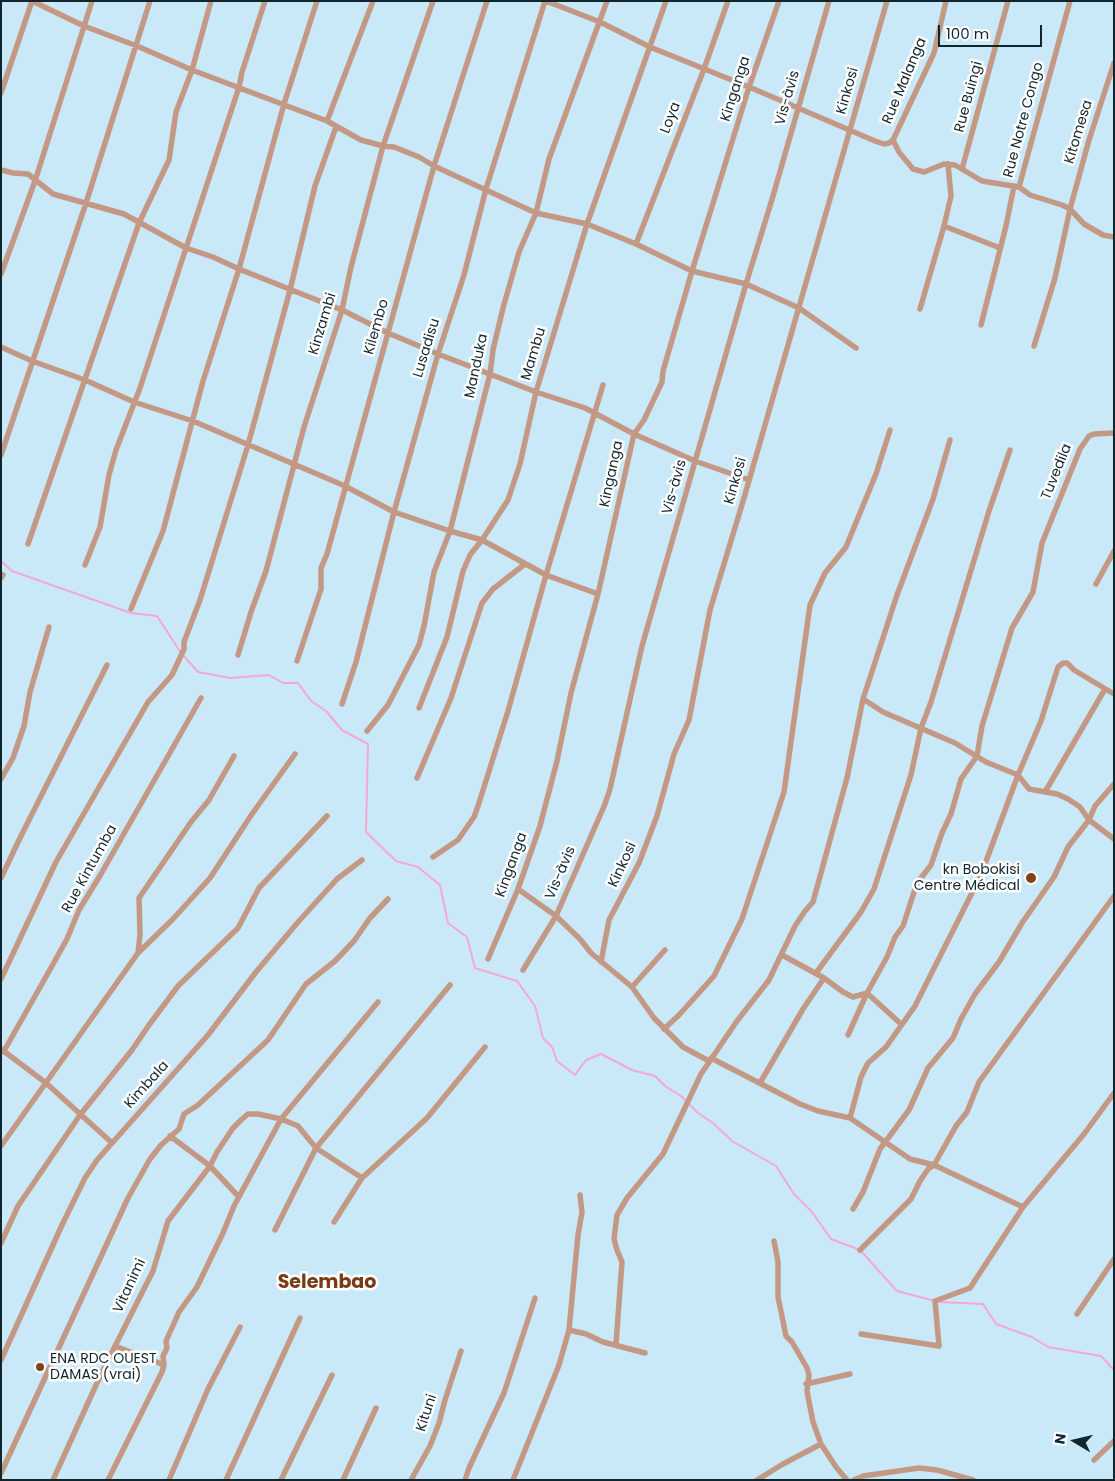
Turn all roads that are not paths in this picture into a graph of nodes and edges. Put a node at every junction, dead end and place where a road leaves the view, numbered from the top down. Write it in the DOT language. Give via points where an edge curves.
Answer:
graph roads {
  1 [pos="32,1"];
  2 [pos="92,1"];
  3 [pos="150,1"];
  4 [pos="212,1"];
  5 [pos="265,1"];
  6 [pos="317,1"];
  7 [pos="372,1"];
  8 [pos="433,1"];
  9 [pos="487,1"];
  10 [pos="545,1"];
  11 [pos="607,1"];
  12 [pos="666,1"];
  13 [pos="728,1"];
  14 [pos="779,1"];
  15 [pos="829,1"];
  16 [pos="887,1"];
  17 [pos="946,1"];
  18 [pos="1008,1"];
  19 [pos="1070,1"];
  20 [pos="600,22"];
  21 [pos="84,26"];
  22 [pos="137,46"];
  23 [pos="650,47"];
  24 [pos="1114,64"];
  25 [pos="704,69"];
  26 [pos="192,70"];
  27 [pos="239,87"];
  28 [pos="749,87"];
  29 [pos="1,93"];
  30 [pos="284,104"];
  31 [pos="798,108"];
  32 [pos="327,121"];
  33 [pos="336,127"];
  34 [pos="850,131"];
  35 [pos="894,140"];
  36 [pos="382,146"];
  37 [pos="948,164"];
  38 [pos="434,166"];
  39 [pos="1,170"];
  40 [pos="962,170"];
  41 [pos="35,181"];
  42 [pos="1016,187"];
  43 [pos="486,190"];
  44 [pos="86,203"];
  45 [pos="1070,209"];
  46 [pos="536,213"];
  47 [pos="139,223"];
  48 [pos="587,224"];
  49 [pos="944,226"];
  50 [pos="1114,237"];
  51 [pos="636,244"];
  52 [pos="186,248"];
  53 [pos="1000,248"];
  54 [pos="239,269"];
  55 [pos="692,271"];
  56 [pos="1,274"];
  57 [pos="746,284"];
  58 [pos="290,290"];
  59 [pos="799,308"];
  60 [pos="920,309"];
  61 [pos="342,310"];
  62 [pos="981,325"];
  63 [pos="388,333"];
  64 [pos="1034,346"];
  65 [pos="1,347"];
  66 [pos="856,348"];
  67 [pos="438,354"];
  68 [pos="32,361"];
  69 [pos="490,374"];
  70 [pos="85,380"];
  71 [pos="603,385"];
  72 [pos="536,392"];
  73 [pos="134,402"];
  74 [pos="594,413"];
  75 [pos="193,422"];
  76 [pos="890,430"];
  77 [pos="1114,433"];
  78 [pos="634,434"];
  79 [pos="950,440"];
  80 [pos="248,445"];
  81 [pos="1010,450"];
  82 [pos="1,455"];
  83 [pos="695,461"];
  84 [pos="294,464"];
  85 [pos="749,480"];
  86 [pos="345,486"];
  87 [pos="394,512"];
  88 [pos="450,532"];
  89 [pos="482,540"];
  90 [pos="28,544"];
  91 [pos="1114,551"];
  92 [pos="525,564"];
  93 [pos="85,565"];
  94 [pos="546,575"];
  95 [pos="1096,584"];
  96 [pos="598,594"];
  97 [pos="131,609"];
  98 [pos="49,627"];
  99 [pos="238,655"];
  100 [pos="296,661"];
  101 [pos="107,665"];
  102 [pos="1105,689"];
  103 [pos="1114,694"];
  104 [pos="201,698"];
  105 [pos="863,698"];
  106 [pos="342,704"];
  107 [pos="419,708"];
  108 [pos="921,728"];
  109 [pos="367,731"];
  110 [pos="295,754"];
  111 [pos="234,756"];
  112 [pos="977,756"];
  113 [pos="1018,774"];
  114 [pos="418,778"];
  115 [pos="1,779"];
  116 [pos="1114,784"];
  117 [pos="1045,792"];
  118 [pos="327,816"];
  119 [pos="1089,820"];
  120 [pos="1114,839"];
  121 [pos="433,856"];
  122 [pos="362,860"];
  123 [pos="1,878"];
  124 [pos="518,889"];
  125 [pos="1114,896"];
  126 [pos="388,900"];
  127 [pos="556,916"];
  128 [pos="665,950"];
  129 [pos="138,953"];
  130 [pos="782,955"];
  131 [pos="488,959"];
  132 [pos="601,962"];
  133 [pos="523,970"];
  134 [pos="816,973"];
  135 [pos="1,978"];
  136 [pos="824,978"];
  137 [pos="450,985"];
  138 [pos="632,987"];
  139 [pos="867,993"];
  140 [pos="378,1002"];
  141 [pos="901,1024"];
  142 [pos="664,1029"];
  143 [pos="848,1035"];
  144 [pos="484,1047"];
  145 [pos="2,1051"];
  146 [pos="710,1060"];
  147 [pos="46,1082"];
  148 [pos="760,1083"];
  149 [pos="1114,1093"];
  150 [pos="80,1115"];
  151 [pos="850,1118"];
  152 [pos="281,1119"];
  153 [pos="170,1136"];
  154 [pos="112,1142"];
  155 [pos="885,1142"];
  156 [pos="1,1146"];
  157 [pos="316,1148"];
  158 [pos="934,1165"];
  159 [pos="210,1166"];
  160 [pos="362,1178"];
  161 [pos="580,1195"];
  162 [pos="239,1197"];
  163 [pos="1023,1207"];
  164 [pos="853,1208"];
  165 [pos="334,1222"];
  166 [pos="275,1230"];
  167 [pos="774,1242"];
  168 [pos="1,1243"];
  169 [pos="860,1250"];
  170 [pos="1114,1259"];
  171 [pos="535,1298"];
  172 [pos="1076,1314"];
  173 [pos="300,1318"];
  174 [pos="240,1327"];
  175 [pos="569,1330"];
  176 [pos="861,1334"];
  177 [pos="616,1344"];
  178 [pos="115,1346"];
  179 [pos="461,1351"];
  180 [pos="645,1353"];
  181 [pos="1,1360"];
  182 [pos="164,1365"];
  183 [pos="850,1374"];
  184 [pos="332,1375"];
  185 [pos="806,1384"];
  186 [pos="376,1408"];
  187 [pos="1114,1441"];
  188 [pos="821,1444"];
  189 [pos="1094,1460"];
  190 [pos="1,1473"];
  191 [pos="53,1480"];
  192 [pos="108,1480"];
  193 [pos="169,1480"];
  194 [pos="226,1480"];
  195 [pos="281,1480"];
  196 [pos="343,1480"];
  197 [pos="411,1480"];
  198 [pos="465,1480"];
  199 [pos="514,1480"];
  200 [pos="757,1480"];
  201 [pos="847,1480"];
  202 [pos="854,1480"];
  203 [pos="973,1480"];
  1 -- 21 [label="street"];
  1 -- 29 [label="street"];
  2 -- 21 [label="street"];
  3 -- 22 [label="street"];
  4 -- 26 [label="street"];
  5 -- 27 [label="street"];
  6 -- 30 [label="street"];
  7 -- 32 [label="street"];
  8 -- 36 [label="street, Kinzambi"];
  9 -- 38 [label="street, Kilembo"];
  10 -- 20 [label="street"];
  10 -- 43 [label="street, Lusadisu"];
  11 -- 20 [label="street, Manduka"];
  12 -- 23 [label="street, Mambu"];
  13 -- 25 [label="street, Loya"];
  14 -- 28 [label="street, Kinganga"];
  15 -- 31 [label="street, Vis-àvis"];
  16 -- 34 [label="street, Kinkosi"];
  17 -- 35 [label="street, Rue Malanga" via="934,52"];
  18 -- 40 [label="street, Rue Buingi"];
  19 -- 42 [label="street, Rue Notre Congo"];
  20 -- 23 [label="street"];
  20 -- 46 [label="street, Manduka" via="549,159"];
  21 -- 22 [label="street"];
  21 -- 41 [label="street"];
  22 -- 26 [label="street"];
  22 -- 44 [label="street"];
  23 -- 25 [label="street"];
  23 -- 48 [label="street, Mambu"];
  24 -- 45 [label="street, Kitomesa"];
  25 -- 28 [label="street"];
  25 -- 51 [label="street, Loya"];
  26 -- 27 [label="street"];
  26 -- 47 [label="street" via="176,112 169,160"];
  27 -- 30 [label="street"];
  27 -- 52 [label="street"];
  28 -- 31 [label="street"];
  28 -- 55 [label="street, Kinganga"];
  30 -- 32 [label="street"];
  30 -- 54 [label="street"];
  31 -- 34 [label="street"];
  31 -- 57 [label="street, Vis-àvis"];
  32 -- 33 [label="street"];
  33 -- 36 [label="street"];
  33 -- 58 [label="street" via="315,186"];
  34 -- 35 [label="street" via="884,144"];
  34 -- 59 [label="street, Kinkosi"];
  35 -- 37 [label="street" via="913,169 924,172"];
  36 -- 38 [label="street" via="419,157"];
  36 -- 61 [label="street, Kinzambi"];
  37 -- 40 [label="street"];
  37 -- 49 [label="street" via="951,196"];
  38 -- 43 [label="street"];
  38 -- 63 [label="street, Kilembo"];
  39 -- 41 [label="street" via="28,174"];
  40 -- 42 [label="street" via="982,181"];
  41 -- 44 [label="street" via="53,194"];
  41 -- 56 [label="street"];
  42 -- 45 [label="street"];
  42 -- 53 [label="street, Rue Notre Congo"];
  43 -- 46 [label="street"];
  43 -- 67 [label="street, Lusadisu" via="464,275"];
  44 -- 47 [label="street" via="124,214"];
  44 -- 68 [label="street"];
  45 -- 50 [label="street" via="1084,224 1103,235"];
  45 -- 64 [label="street, Kitomesa" via="1055,278"];
  46 -- 48 [label="street"];
  46 -- 69 [label="street, Manduka" via="519,252 503,308"];
  47 -- 52 [label="street"];
  47 -- 70 [label="street"];
  48 -- 51 [label="street"];
  48 -- 72 [label="street, Mambu"];
  49 -- 53 [label="street"];
  49 -- 60 [label="street"];
  51 -- 55 [label="street"];
  52 -- 54 [label="street"];
  52 -- 73 [label="street"];
  53 -- 62 [label="street, Rue Notre Congo"];
  54 -- 58 [label="street"];
  54 -- 75 [label="street" via="203,380"];
  55 -- 57 [label="street"];
  55 -- 78 [label="street, Kinganga" via="659,389"];
  57 -- 59 [label="street"];
  57 -- 83 [label="street, Vis-àvis"];
  58 -- 61 [label="street"];
  58 -- 80 [label="street"];
  59 -- 66 [label="street"];
  59 -- 85 [label="street, Kinkosi"];
  61 -- 63 [label="street"];
  61 -- 84 [label="street, Kinzambi"];
  63 -- 67 [label="street"];
  63 -- 86 [label="street, Kilembo"];
  65 -- 68 [label="street"];
  67 -- 69 [label="street"];
  67 -- 87 [label="street, Lusadisu"];
  68 -- 70 [label="street"];
  68 -- 82 [label="street"];
  69 -- 72 [label="street"];
  69 -- 88 [label="street, Manduka"];
  70 -- 73 [label="street"];
  70 -- 90 [label="street"];
  71 -- 74 [label="street"];
  72 -- 74 [label="street"];
  72 -- 89 [label="street, Mambu" via="520,464 508,500"];
  73 -- 75 [label="street"];
  73 -- 93 [label="street" via="109,475 100,527"];
  74 -- 78 [label="street"];
  74 -- 94 [label="street"];
  75 -- 80 [label="street"];
  75 -- 97 [label="street" via="163,531"];
  76 -- 142 [label="street" via="846,547 825,573 810,605 784,792 742,919 714,976"];
  77 -- 112 [label="street, Tuvedila" via="1094,434 1084,441 1042,543 1033,592 1012,628 982,726"];
  78 -- 83 [label="street"];
  78 -- 96 [label="street, Kinganga"];
  79 -- 105 [label="street" via="933,500 897,594"];
  80 -- 84 [label="street"];
  80 -- 135 [label="street" via="180,658 172,675 148,702 56,862"];
  81 -- 108 [label="street"];
  83 -- 85 [label="street"];
  83 -- 127 [label="street, Vis-àvis" via="642,646 610,789"];
  84 -- 86 [label="street"];
  84 -- 99 [label="street, Kinzambi" via="266,571"];
  85 -- 132 [label="street, Kinkosi" via="710,610 689,720 674,754 660,808 639,863 609,920"];
  86 -- 87 [label="street"];
  86 -- 100 [label="street, Kilembo" via="322,568 321,589"];
  87 -- 88 [label="street"];
  87 -- 106 [label="street, Lusadisu" via="356,662"];
  88 -- 89 [label="street"];
  88 -- 109 [label="street, Manduka" via="434,572 419,645 388,705"];
  89 -- 92 [label="street"];
  89 -- 107 [label="street, Mambu" via="463,570 447,637"];
  91 -- 95 [label="street"];
  92 -- 94 [label="street"];
  92 -- 114 [label="street" via="493,589 482,603 451,698"];
  94 -- 96 [label="street"];
  94 -- 121 [label="street" via="474,817 458,840"];
  96 -- 124 [label="street, Kinganga" via="540,826"];
  98 -- 115 [label="street" via="30,692 24,726 13,758"];
  101 -- 123 [label="street"];
  102 -- 103 [label="street"];
  102 -- 113 [label="street" via="1067,663 1061,664"];
  102 -- 117 [label="street"];
  104 -- 145 [label="street, Rue Kintumba"];
  105 -- 108 [label="street" via="883,712"];
  105 -- 130 [label="street" via="847,778 815,898 795,926"];
  108 -- 112 [label="street"];
  108 -- 134 [label="street" via="910,776 874,889"];
  110 -- 129 [label="street" via="210,878"];
  111 -- 129 [label="street" via="209,800 139,898"];
  112 -- 113 [label="street"];
  112 -- 139 [label="street" via="961,779 931,865 917,882 903,926"];
  113 -- 117 [label="street" via="1029,789"];
  113 -- 141 [label="street" via="981,875 915,1006"];
  116 -- 119 [label="street" via="1094,806"];
  117 -- 119 [label="street" via="1068,799 1080,807"];
  118 -- 150 [label="street" via="259,888 238,928 178,986"];
  119 -- 120 [label="street"];
  119 -- 155 [label="street" via="999,962 975,994 953,1038 928,1068 909,1110"];
  122 -- 154 [label="street, Kimbala" via="338,879 299,921 208,1035"];
  124 -- 127 [label="street"];
  124 -- 131 [label="street, Kinganga"];
  125 -- 158 [label="street" via="979,1082 967,1112"];
  126 -- 153 [label="street" via="335,961 306,984 268,1040 198,1105 184,1114 178,1129"];
  127 -- 132 [label="street"];
  127 -- 133 [label="street, Vis-àvis"];
  128 -- 138 [label="street"];
  129 -- 147 [label="street"];
  130 -- 134 [label="street"];
  130 -- 146 [label="street" via="770,980"];
  132 -- 138 [label="street"];
  134 -- 136 [label="street"];
  136 -- 139 [label="street" via="853,997"];
  136 -- 148 [label="street"];
  137 -- 157 [label="street"];
  138 -- 142 [label="street"];
  139 -- 141 [label="street"];
  139 -- 143 [label="street"];
  140 -- 152 [label="street"];
  141 -- 151 [label="street" via="886,1047 868,1063"];
  142 -- 146 [label="street" via="683,1047"];
  144 -- 160 [label="street" via="427,1118"];
  145 -- 147 [label="street"];
  146 -- 148 [label="street"];
  146 -- 177 [label="street" via="664,1154 627,1198 618,1215 614,1239 622,1262"];
  147 -- 150 [label="street"];
  147 -- 156 [label="street"];
  148 -- 151 [label="street" via="818,1111"];
  149 -- 163 [label="street"];
  150 -- 154 [label="street"];
  150 -- 168 [label="street" via="18,1206"];
  151 -- 155 [label="street"];
  152 -- 157 [label="street" via="298,1126"];
  152 -- 159 [label="street, Vitanimi" via="248,1114 233,1128"];
  152 -- 162 [label="street"];
  153 -- 159 [label="street"];
  153 -- 190 [label="street" via="150,1159 128,1198"];
  154 -- 181 [label="street, Kimbala" via="85,1178"];
  155 -- 158 [label="street" via="910,1159"];
  155 -- 164 [label="street"];
  157 -- 160 [label="street"];
  157 -- 166 [label="street"];
  158 -- 163 [label="street"];
  158 -- 169 [label="street" via="920,1181 912,1199"];
  159 -- 162 [label="street"];
  159 -- 178 [label="street, Vitanimi" via="168,1221 153,1271"];
  160 -- 165 [label="street"];
  161 -- 175 [label="street" via="582,1212"];
  162 -- 182 [label="street" via="197,1287 179,1312 166,1341"];
  163 -- 176 [label="street" via="970,1288 935,1301 939,1346"];
  167 -- 185 [label="street" via="782,1322 786,1336 807,1368"];
  170 -- 172 [label="street"];
  171 -- 198 [label="street" via="504,1393"];
  173 -- 194 [label="street"];
  174 -- 193 [label="street" via="208,1389"];
  175 -- 177 [label="street"];
  175 -- 199 [label="street" via="559,1365"];
  177 -- 180 [label="street"];
  178 -- 182 [label="street"];
  178 -- 191 [label="street, Vitanimi"];
  179 -- 197 [label="street, Kituni" via="439,1423"];
  182 -- 192 [label="street"];
  183 -- 185 [label="street"];
  184 -- 195 [label="street"];
  185 -- 188 [label="street"];
  186 -- 196 [label="street"];
  187 -- 189 [label="street"];
  188 -- 200 [label="street"];
  188 -- 201 [label="street"];
  202 -- 203 [label="street" via="872,1474 919,1468"];
}
